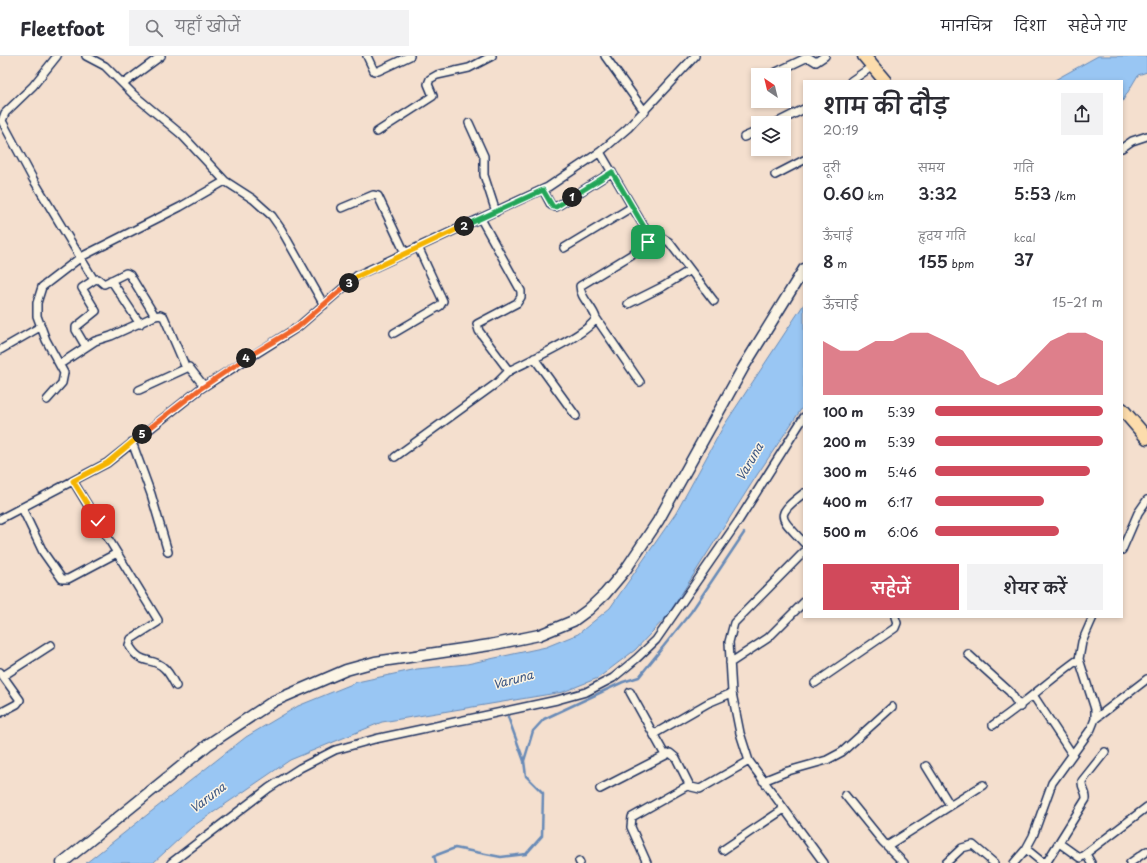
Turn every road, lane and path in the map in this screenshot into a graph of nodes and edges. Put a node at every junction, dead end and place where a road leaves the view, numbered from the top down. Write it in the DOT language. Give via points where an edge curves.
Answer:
graph roads {
  1 [pos="57,56"];
  2 [pos="86,56"];
  3 [pos="161,56"];
  4 [pos="368,56"];
  5 [pos="410,56"];
  6 [pos="492,56"];
  7 [pos="605,56"];
  8 [pos="695,56"];
  9 [pos="824,56"];
  10 [pos="856,56"];
  11 [pos="864,56"];
  12 [pos="784,68"];
  13 [pos="866,70"];
  14 [pos="852,80"];
  15 [pos="875,80"];
  16 [pos="884,80"];
  17 [pos="123,84"];
  18 [pos="803,110"];
  19 [pos="645,112"];
  20 [pos="790,116"];
  21 [pos="469,123"];
  22 [pos="3,130"];
  23 [pos="378,132"];
  24 [pos="751,134"];
  25 [pos="1147,136"];
  26 [pos="744,137"];
  27 [pos="1123,147"];
  28 [pos="600,152"];
  29 [pos="803,161"];
  30 [pos="612,172"];
  31 [pos="775,175"];
  32 [pos="225,181"];
  33 [pos="543,190"];
  34 [pos="632,207"];
  35 [pos="342,208"];
  36 [pos="496,212"];
  37 [pos="482,218"];
  38 [pos="650,237"];
  39 [pos="418,247"];
  40 [pos="564,248"];
  41 [pos="405,254"];
  42 [pos="81,258"];
  43 [pos="690,270"];
  44 [pos="803,271"];
  45 [pos="94,280"];
  46 [pos="111,280"];
  47 [pos="714,301"];
  48 [pos="628,304"];
  49 [pos="324,305"];
  50 [pos="155,316"];
  51 [pos="596,318"];
  52 [pos="140,324"];
  53 [pos="40,327"];
  54 [pos="394,333"];
  55 [pos="86,347"];
  56 [pos="0,350"];
  57 [pos="534,358"];
  58 [pos="60,364"];
  59 [pos="186,368"];
  60 [pos="509,371"];
  61 [pos="640,382"];
  62 [pos="204,386"];
  63 [pos="139,390"];
  64 [pos="47,400"];
  65 [pos="1123,410"];
  66 [pos="576,416"];
  67 [pos="803,419"];
  68 [pos="1147,438"];
  69 [pos="132,442"];
  70 [pos="395,457"];
  71 [pos="73,481"];
  72 [pos="803,494"];
  73 [pos="1147,500"];
  74 [pos="22,508"];
  75 [pos="0,519"];
  76 [pos="803,542"];
  77 [pos="1123,548"];
  78 [pos="168,552"];
  79 [pos="117,553"];
  80 [pos="803,553"];
  81 [pos="803,603"];
  82 [pos="895,618"];
  83 [pos="1093,618"];
  84 [pos="51,644"];
  85 [pos="968,654"];
  86 [pos="1079,659"];
  87 [pos="730,663"];
  88 [pos="2,674"];
  89 [pos="1147,679"];
  90 [pos="815,683"];
  91 [pos="176,686"];
  92 [pos="630,692"];
  93 [pos="732,693"];
  94 [pos="1033,695"];
  95 [pos="892,707"];
  96 [pos="1020,707"];
  97 [pos="0,713"];
  98 [pos="1095,719"];
  99 [pos="993,725"];
  100 [pos="654,734"];
  101 [pos="1106,752"];
  102 [pos="1072,754"];
  103 [pos="665,755"];
  104 [pos="749,761"];
  105 [pos="926,766"];
  106 [pos="764,781"];
  107 [pos="983,785"];
  108 [pos="690,786"];
  109 [pos="600,789"];
  110 [pos="845,795"];
  111 [pos="950,805"];
  112 [pos="1147,806"];
  113 [pos="784,809"];
  114 [pos="1059,843"];
  115 [pos="887,846"];
  116 [pos="1026,849"];
  117 [pos="723,850"];
  118 [pos="1147,851"];
  119 [pos="1086,854"];
  120 [pos="62,863"];
  121 [pos="171,863"];
  122 [pos="647,863"];
  123 [pos="824,863"];
  124 [pos="904,863"];
  125 [pos="946,863"];
  126 [pos="994,863"];
  127 [pos="1014,863"];
  128 [pos="1091,863"];
  129 [pos="1130,863"];
  1 -- 22 [label="street" via="41,77 5,113 2,121"];
  2 -- 17 [label="street" via="105,66"];
  3 -- 17 [label="street"];
  4 -- 5 [label="street" via="374,71"];
  6 -- 23 [label="street" via="469,68 430,79 428,84 433,96"];
  7 -- 19 [label="street"];
  8 -- 19 [label="street"];
  9 -- 12 [label="street" via="816,62 808,57 803,58"];
  10 -- 13 [label="highway"];
  11 -- 16 [label="highway"];
  13 -- 14 [label="street"];
  13 -- 15 [label="highway"];
  17 -- 32 [label="street" via="182,135"];
  18 -- 20 [label="street"];
  19 -- 28 [label="street"];
  21 -- 36 [label="street" via="484,156 484,175"];
  22 -- 42 [label="street"];
  24 -- 26 [label="street"];
  25 -- 27 [label="street"];
  28 -- 30 [label="street"];
  28 -- 33 [label="street"];
  29 -- 31 [label="street"];
  30 -- 33 [label="street" via="556,207 551,205"];
  30 -- 34 [label="street"];
  32 -- 42 [label="street"];
  32 -- 49 [label="street" via="253,199 272,216"];
  33 -- 36 [label="street"];
  34 -- 38 [label="street"];
  34 -- 40 [label="street"];
  35 -- 41 [label="street" via="373,195 378,196"];
  36 -- 37 [label="street"];
  37 -- 39 [label="street"];
  37 -- 60 [label="street" via="521,291 518,303 477,324 479,331"];
  38 -- 43 [label="street" via="664,238"];
  38 -- 51 [label="street" via="648,242 631,255 580,286"];
  39 -- 41 [label="street"];
  39 -- 54 [label="street" via="443,301 440,306"];
  41 -- 49 [label="street" via="358,276"];
  42 -- 45 [label="street"];
  42 -- 53 [label="street" via="42,287 37,303"];
  43 -- 47 [label="street"];
  43 -- 48 [label="street"];
  44 -- 120 [label="street" via="743,368 658,521 626,569 588,610 573,621 539,635 375,662 346,670 274,701 209,744"];
  45 -- 46 [label="street" via="98,279 104,284"];
  45 -- 55 [label="street" via="82,288 96,311 76,327"];
  46 -- 50 [label="street" via="126,273 130,275"];
  46 -- 52 [label="street"];
  49 -- 62 [label="street" via="298,327"];
  50 -- 52 [label="street"];
  50 -- 59 [label="street" via="160,315 164,318"];
  51 -- 57 [label="street" via="577,335"];
  51 -- 61 [label="street"];
  52 -- 55 [label="street"];
  53 -- 56 [label="street"];
  53 -- 58 [label="street"];
  55 -- 58 [label="street"];
  57 -- 60 [label="street"];
  57 -- 66 [label="street"];
  58 -- 64 [label="street" via="64,378"];
  59 -- 62 [label="street" via="191,368"];
  59 -- 63 [label="street"];
  60 -- 70 [label="street" via="497,383"];
  62 -- 69 [label="street"];
  65 -- 68 [label="highway"];
  67 -- 121 [label="street" via="739,520 656,640 613,678 586,692 557,700 335,750 269,788"];
  69 -- 71 [label="street" via="107,463"];
  69 -- 78 [label="street"];
  71 -- 74 [label="street"];
  71 -- 79 [label="street"];
  72 -- 76 [label="street" via="785,508 783,514 784,520"];
  73 -- 77 [label="street" via="1138,513"];
  74 -- 75 [label="street"];
  74 -- 79 [label="street" via="43,552 62,579"];
  79 -- 91 [label="street" via="158,620 131,639 129,645 139,659 165,668"];
  80 -- 87 [label="street" via="734,623 729,642"];
  81 -- 87 [label="street" via="768,638"];
  82 -- 90 [label="street" via="895,628"];
  83 -- 86 [label="street" via="1082,642"];
  84 -- 88 [label="street"];
  85 -- 96 [label="street" via="1010,692"];
  86 -- 94 [label="street"];
  86 -- 98 [label="street" via="1095,709"];
  87 -- 93 [label="street"];
  88 -- 97 [label="street" via="20,700"];
  89 -- 98 [label="street"];
  92 -- 100 [label="street"];
  93 -- 100 [label="street" via="708,703"];
  93 -- 104 [label="street" via="740,734"];
  94 -- 96 [label="street"];
  94 -- 102 [label="street"];
  95 -- 106 [label="street" via="842,752 827,760"];
  96 -- 99 [label="street"];
  98 -- 102 [label="street" via="1091,729"];
  100 -- 103 [label="street"];
  101 -- 114 [label="street" via="1082,781 1081,786 1086,793 1086,800"];
  102 -- 116 [label="street" via="1052,782 1039,822"];
  103 -- 108 [label="street" via="670,753 676,758"];
  103 -- 109 [label="street"];
  104 -- 106 [label="street"];
  104 -- 108 [label="street" via="700,789"];
  105 -- 111 [label="street"];
  106 -- 113 [label="street"];
  107 -- 111 [label="street"];
  108 -- 122 [label="street" via="632,817 630,827"];
  110 -- 115 [label="street"];
  111 -- 115 [label="street"];
  112 -- 119 [label="street"];
  113 -- 117 [label="street"];
  113 -- 123 [label="street"];
  114 -- 116 [label="street" via="1046,862 1042,862"];
  114 -- 119 [label="street" via="1080,858"];
  115 -- 124 [label="street"];
  116 -- 127 [label="street"];
  118 -- 129 [label="street"];
  119 -- 128 [label="street"];
  125 -- 126 [label="street" via="962,848 973,844"];
}
